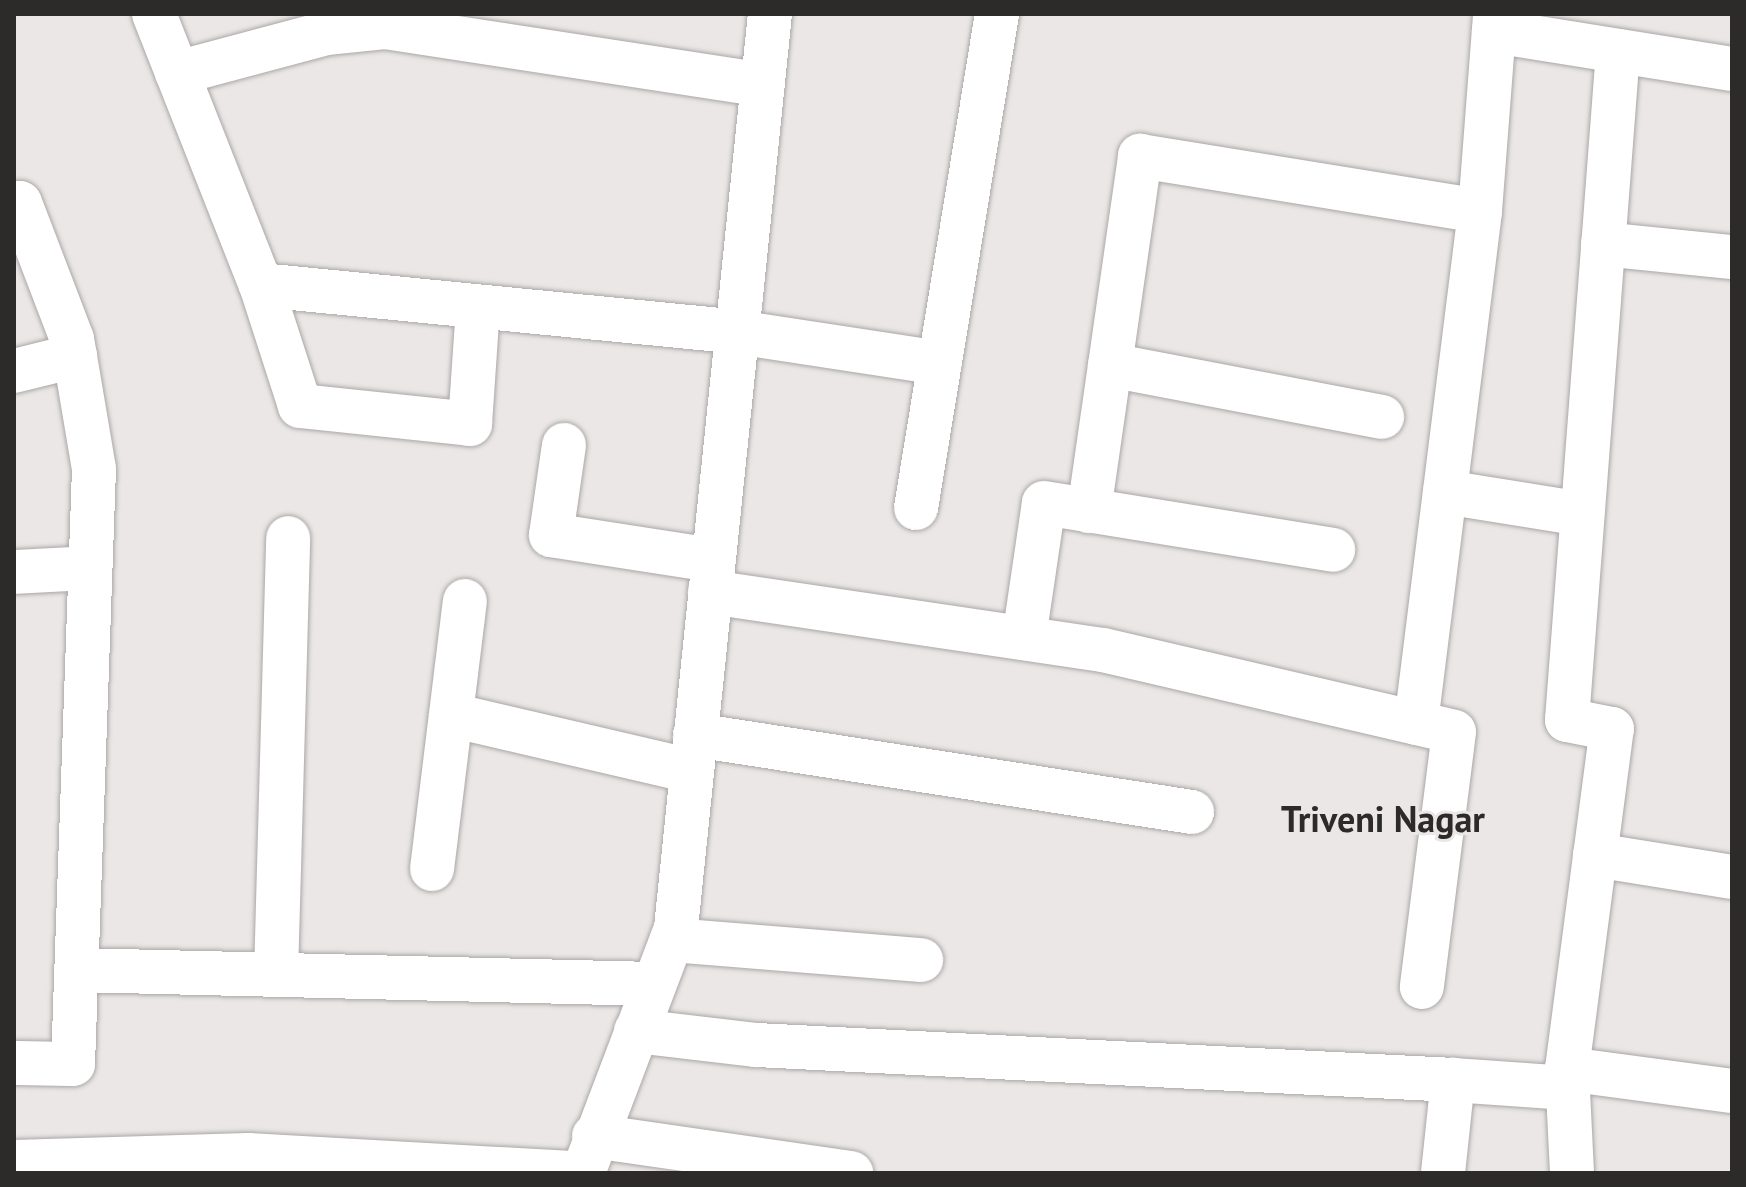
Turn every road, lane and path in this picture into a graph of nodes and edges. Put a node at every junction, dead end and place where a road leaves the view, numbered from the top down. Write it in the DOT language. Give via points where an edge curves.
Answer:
graph roads {
  1 [pos="154,14"];
  2 [pos="770,14"];
  3 [pos="997,14"];
  4 [pos="1495,22"];
  5 [pos="1618,51"];
  6 [pos="1732,69"];
  7 [pos="177,73"];
  8 [pos="763,85"];
  9 [pos="14,204"];
  10 [pos="1480,211"];
  11 [pos="1603,244"];
  12 [pos="1732,257"];
  13 [pos="261,285"];
  14 [pos="478,307"];
  15 [pos="737,332"];
  16 [pos="75,356"];
  17 [pos="940,363"];
  18 [pos="1110,365"];
  19 [pos="14,371"];
  20 [pos="1382,417"];
  21 [pos="564,445"];
  22 [pos="1445,492"];
  23 [pos="916,508"];
  24 [pos="1089,511"];
  25 [pos="1582,514"];
  26 [pos="288,538"];
  27 [pos="1333,550"];
  28 [pos="90,568"];
  29 [pos="14,572"];
  30 [pos="712,576"];
  31 [pos="465,601"];
  32 [pos="1024,638"];
  33 [pos="451,715"];
  34 [pos="1416,723"];
  35 [pos="694,753"];
  36 [pos="1192,812"];
  37 [pos="1595,855"];
  38 [pos="432,869"];
  39 [pos="1732,877"];
  40 [pos="672,940"];
  41 [pos="921,960"];
  42 [pos="77,970"];
  43 [pos="276,975"];
  44 [pos="654,984"];
  45 [pos="1422,987"];
  46 [pos="636,1031"];
  47 [pos="14,1063"];
  48 [pos="1568,1078"];
  49 [pos="1453,1080"];
  50 [pos="1732,1091"];
  51 [pos="588,1154"];
  52 [pos="14,1162"];
  53 [pos="572,1173"];
  54 [pos="851,1173"];
  55 [pos="1443,1173"];
  56 [pos="1572,1173"];
  1 -- 7 [label="street"];
  2 -- 8 [label="street"];
  3 -- 17 [label="street"];
  4 -- 5 [label="street"];
  4 -- 10 [label="street"];
  5 -- 6 [label="street"];
  5 -- 11 [label="street"];
  7 -- 8 [label="street" via="326,33 385,27"];
  7 -- 13 [label="street"];
  8 -- 15 [label="street"];
  9 -- 16 [label="street" via="20,203"];
  10 -- 18 [label="street" via="1140,156"];
  10 -- 22 [label="street"];
  11 -- 12 [label="street"];
  11 -- 25 [label="street"];
  13 -- 14 [label="street"];
  13 -- 14 [label="street" via="300,406 470,424"];
  14 -- 15 [label="street"];
  15 -- 17 [label="street"];
  15 -- 30 [label="street"];
  16 -- 19 [label="street"];
  16 -- 28 [label="street" via="94,469"];
  17 -- 23 [label="street"];
  18 -- 20 [label="street"];
  18 -- 24 [label="street"];
  21 -- 30 [label="street" via="551,535"];
  22 -- 25 [label="street"];
  22 -- 34 [label="street"];
  24 -- 27 [label="street"];
  24 -- 32 [label="street" via="1044,503"];
  25 -- 37 [label="street" via="1567,720 1612,729"];
  26 -- 43 [label="street"];
  28 -- 29 [label="street"];
  28 -- 42 [label="street"];
  30 -- 32 [label="street"];
  30 -- 35 [label="street"];
  31 -- 33 [label="street"];
  32 -- 34 [label="street" via="1103,650"];
  33 -- 35 [label="street"];
  33 -- 38 [label="street"];
  34 -- 45 [label="street" via="1454,732"];
  35 -- 36 [label="street"];
  35 -- 40 [label="street"];
  37 -- 39 [label="street"];
  37 -- 48 [label="street"];
  40 -- 41 [label="street"];
  40 -- 44 [label="street"];
  42 -- 43 [label="street"];
  42 -- 47 [label="street" via="73,1064"];
  43 -- 44 [label="street"];
  44 -- 46 [label="street"];
  46 -- 49 [label="street" via="756,1045"];
  46 -- 51 [label="street"];
  48 -- 49 [label="street"];
  48 -- 50 [label="street"];
  48 -- 56 [label="street"];
  49 -- 55 [label="street"];
  51 -- 54 [label="street"];
  52 -- 53 [label="street" via="248,1155"];
}
